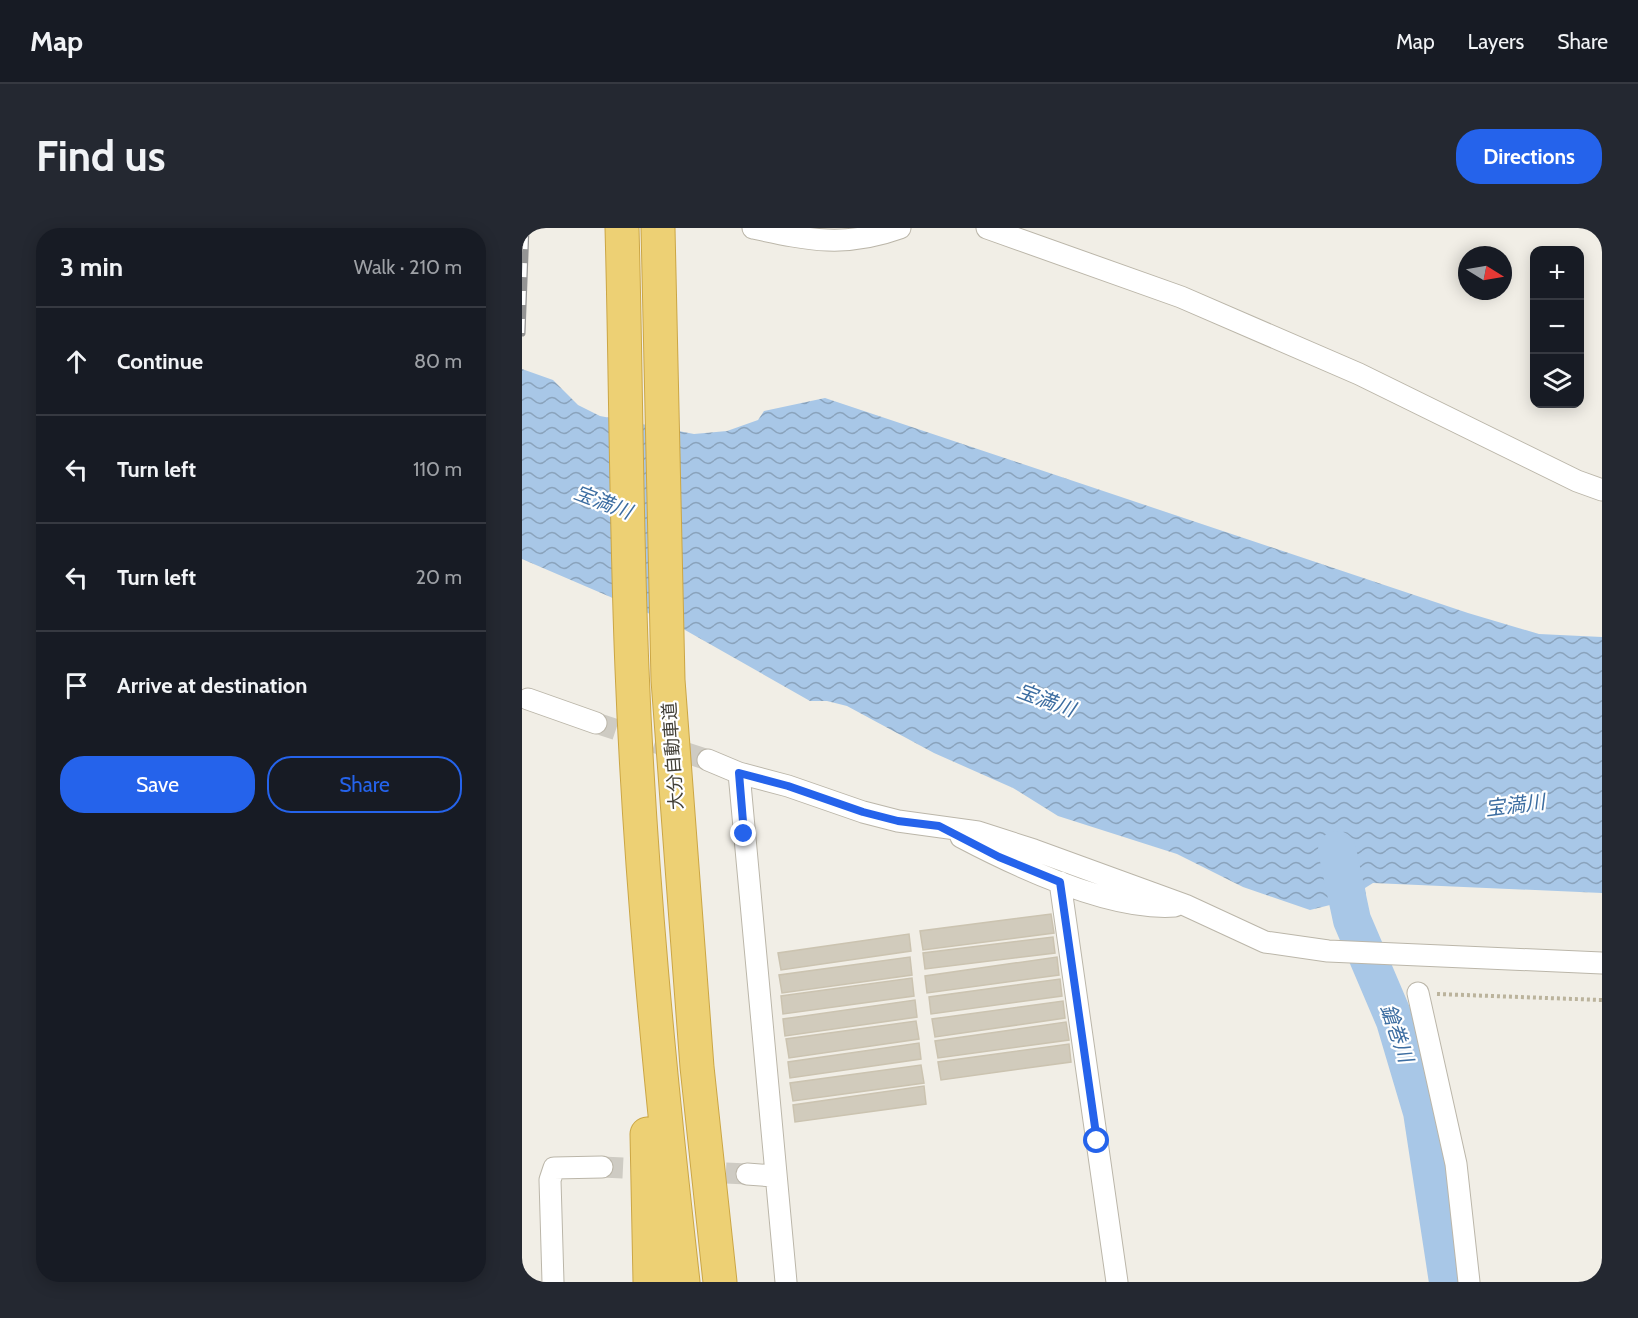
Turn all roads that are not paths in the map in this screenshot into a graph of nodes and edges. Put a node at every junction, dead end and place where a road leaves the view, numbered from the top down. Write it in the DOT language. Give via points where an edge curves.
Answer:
graph roads {
  1 [pos="622,228"];
  2 [pos="658,228"];
  3 [pos="753,228"];
  4 [pos="900,228"];
  5 [pos="987,228"];
  6 [pos="1602,490"];
  7 [pos="528,699"];
  8 [pos="596,723"];
  9 [pos="708,760"];
  10 [pos="739,773"];
  11 [pos="640,823"];
  12 [pos="939,826"];
  13 [pos="1060,882"];
  14 [pos="1185,905"];
  15 [pos="1602,963"];
  16 [pos="1418,993"];
  17 [pos="602,1167"];
  18 [pos="747,1174"];
  19 [pos="774,1176"];
  20 [pos="553,1282"];
  21 [pos="651,1282"];
  22 [pos="683,1282"];
  23 [pos="720,1282"];
  24 [pos="786,1282"];
  25 [pos="1117,1282"];
  26 [pos="1469,1282"];
  1 -- 11 [label="highway, 大分自動車道" via="632,668"];
  2 -- 23 [label="highway, 大分自動車道" via="668,680 696,1055"];
  3 -- 4 [label="street" via="851,242"];
  5 -- 6 [label="street" via="1181,297 1359,374"];
  7 -- 8 [label="street"];
  9 -- 10 [label="street"];
  10 -- 12 [label="street" via="863,812"];
  10 -- 19 [label="street"];
  11 -- 21 [label="highway"];
  11 -- 22 [label="highway, 大分自動車道" via="659,1070"];
  12 -- 13 [label="street"];
  12 -- 14 [label="street" via="978,832"];
  13 -- 14 [label="street" via="1118,900 1158,907"];
  13 -- 25 [label="street"];
  14 -- 15 [label="street" via="1265,942 1297,949"];
  16 -- 26 [label="street" via="1456,1164"];
  17 -- 20 [label="street" via="554,1168 550,1180"];
  18 -- 19 [label="street"];
  19 -- 24 [label="street"];
}
